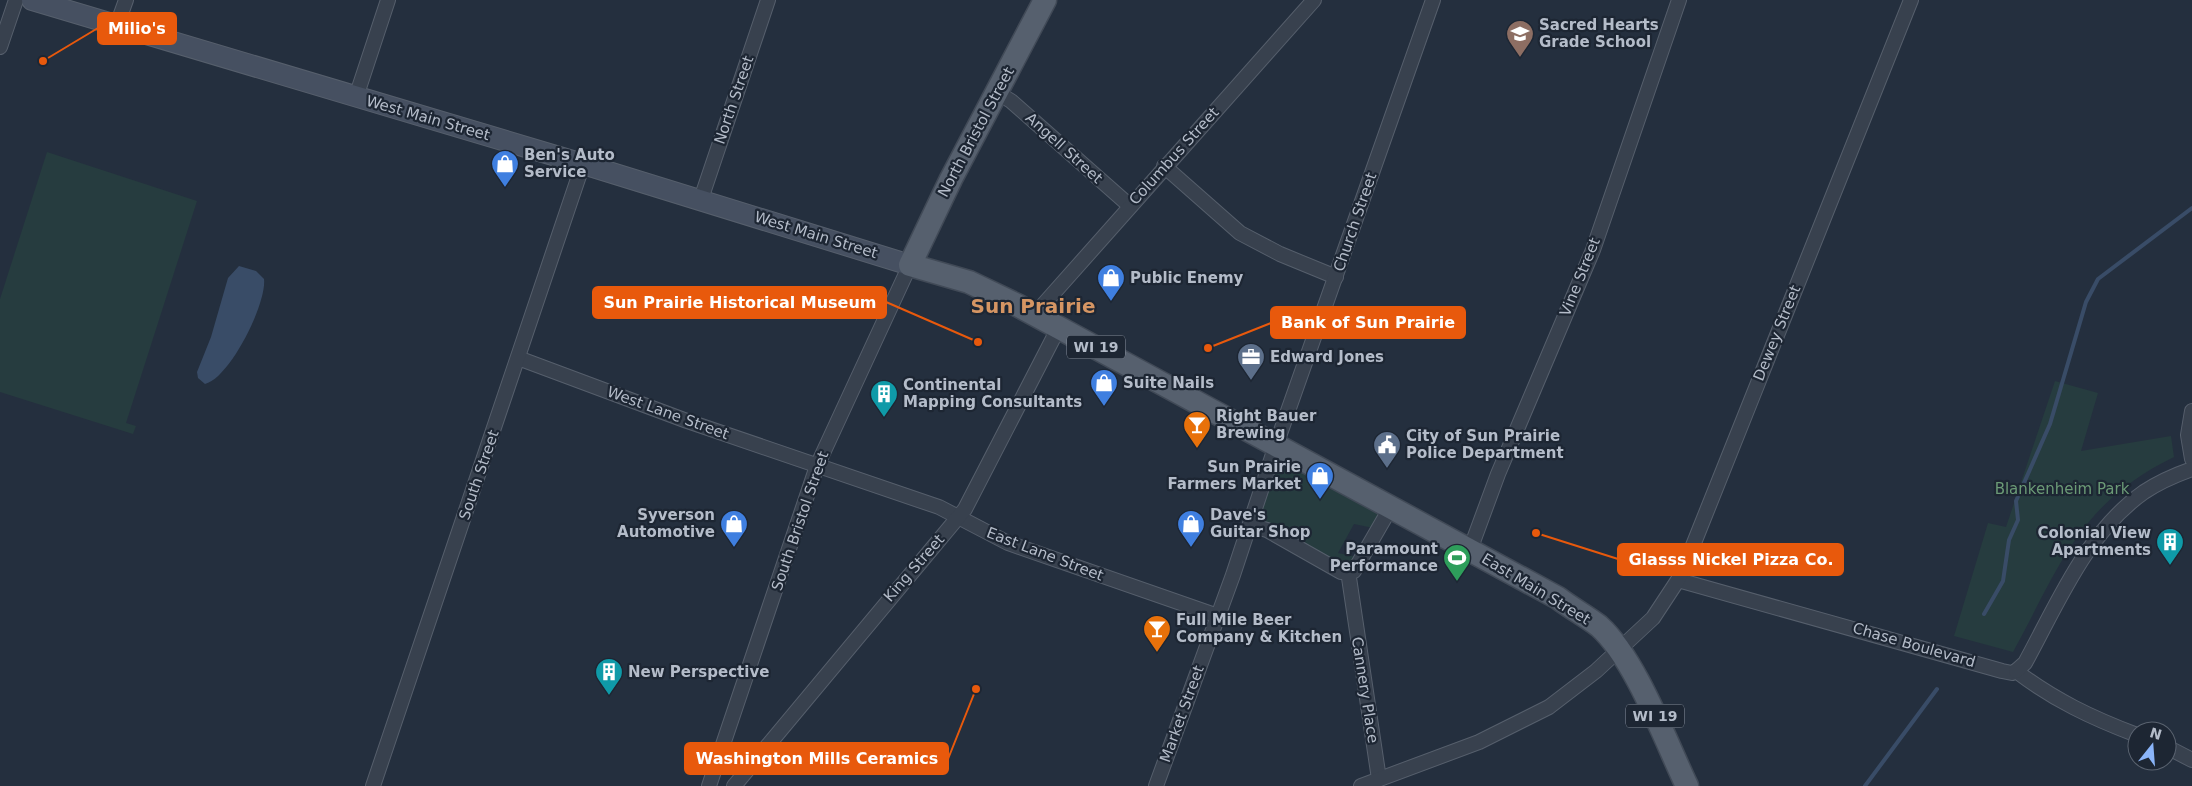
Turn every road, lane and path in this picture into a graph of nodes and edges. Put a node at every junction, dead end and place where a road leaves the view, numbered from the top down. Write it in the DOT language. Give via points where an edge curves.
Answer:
graph roads {
  1 [pos="16,0"];
  2 [pos="32,0"];
  3 [pos="126,0"];
  4 [pos="388,0"];
  5 [pos="768,0"];
  6 [pos="1045,0"];
  7 [pos="1314,0"];
  8 [pos="1433,0"];
  9 [pos="1679,0"];
  10 [pos="1910,0"];
  11 [pos="117,25"];
  12 [pos="0,47"];
  13 [pos="996,92"];
  14 [pos="356,97"];
  15 [pos="584,164"];
  16 [pos="1164,166"];
  17 [pos="700,200"];
  18 [pos="1130,206"];
  19 [pos="910,265"];
  20 [pos="1336,277"];
  21 [pos="1035,314"];
  22 [pos="1059,327"];
  23 [pos="518,358"];
  24 [pos="2192,411"];
  25 [pos="1276,445"];
  26 [pos="2192,458"];
  27 [pos="817,466"];
  28 [pos="2192,469"];
  29 [pos="1387,514"];
  30 [pos="958,516"];
  31 [pos="1250,525"];
  32 [pos="1470,550"];
  33 [pos="1352,570"];
  34 [pos="1678,580"];
  35 [pos="1218,616"];
  36 [pos="1618,649"];
  37 [pos="2016,671"];
  38 [pos="2127,731"];
  39 [pos="2177,752"];
  40 [pos="2192,760"];
  41 [pos="1379,779"];
  42 [pos="373,786"];
  43 [pos="709,786"];
  44 [pos="734,786"];
  45 [pos="1156,786"];
  46 [pos="1361,786"];
  47 [pos="1687,786"];
  1 -- 12 [label="street"];
  2 -- 11 [label="main road, West Main Street"];
  3 -- 11 [label="street"];
  4 -- 14 [label="street"];
  5 -- 17 [label="street, North Street"];
  6 -- 13 [label="main road, North Bristol Street"];
  7 -- 16 [label="street, Columbus Street"];
  8 -- 20 [label="street, Church Street"];
  9 -- 32 [label="street, Vine Street" via="1593,250 1498,474"];
  10 -- 34 [label="street, Dewey Street"];
  11 -- 14 [label="main road, West Main Street"];
  13 -- 18 [label="street, Angell Street" via="1011,101"];
  13 -- 19 [label="main road, North Bristol Street"];
  14 -- 15 [label="main road, West Main Street"];
  15 -- 17 [label="main road, West Main Street"];
  15 -- 23 [label="street, South Street"];
  16 -- 18 [label="street, Columbus Street"];
  16 -- 20 [label="street" via="1240,233"];
  17 -- 19 [label="main road, West Main Street"];
  18 -- 21 [label="street, Columbus Street"];
  19 -- 21 [label="main road, East Main Street / WI 19" via="969,282"];
  19 -- 27 [label="street, South Bristol Street"];
  20 -- 25 [label="street, Church Street"];
  21 -- 22 [label="main road, East Main Street / WI 19"];
  22 -- 25 [label="main road, East Main Street / WI 19"];
  22 -- 30 [label="street, King Street" via="974,492"];
  23 -- 27 [label="street, West Lane Street"];
  23 -- 42 [label="street, South Street"];
  24 -- 26 [label="street" via="2188,435"];
  25 -- 29 [label="main road, East Main Street / WI 19"];
  25 -- 31 [label="street, Market Street"];
  27 -- 30 [label="street, East Lane Street"];
  27 -- 43 [label="street, South Bristol Street"];
  28 -- 37 [label="street" via="2165,479 2144,492 2094,540 2025,663"];
  29 -- 32 [label="main road, East Main Street / WI 19"];
  29 -- 33 [label="street"];
  30 -- 35 [label="street, East Lane Street" via="1014,545"];
  30 -- 44 [label="street, King Street"];
  31 -- 33 [label="street" via="1267,530 1341,572"];
  31 -- 35 [label="street, Market Street"];
  32 -- 36 [label="main road, East Main Street / WI 19" via="1558,598 1599,627"];
  33 -- 41 [label="street, Cannery Place"];
  34 -- 36 [label="street, Dewey Street" via="1653,618"];
  34 -- 37 [label="street, Chase Boulevard" via="2002,671"];
  35 -- 45 [label="street, Market Street"];
  36 -- 41 [label="street, Dewey Street" via="1596,671 1549,707 1479,742"];
  36 -- 47 [label="main road, East Main Street / WI 19" via="1648,701"];
  37 -- 38 [label="street, Chase Boulevard" via="2070,708"];
  39 -- 40 [label="street"];
  41 -- 46 [label="street, Dewey Street"];
}
